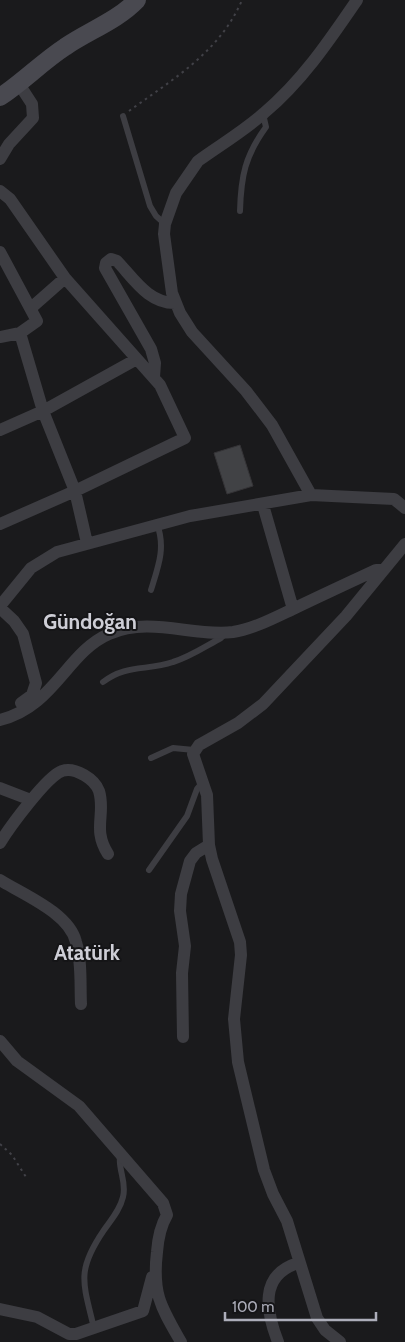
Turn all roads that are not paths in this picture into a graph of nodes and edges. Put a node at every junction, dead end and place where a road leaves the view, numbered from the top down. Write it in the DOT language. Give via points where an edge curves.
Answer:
graph roads {
  1 [pos="137,0"];
  2 [pos="357,0"];
  3 [pos="19,84"];
  4 [pos="0,97"];
  5 [pos="263,114"];
  6 [pos="123,116"];
  7 [pos="0,159"];
  8 [pos="0,191"];
  9 [pos="240,211"];
  10 [pos="165,224"];
  11 [pos="0,252"];
  12 [pos="65,278"];
  13 [pos="176,303"];
  14 [pos="31,308"];
  15 [pos="20,333"];
  16 [pos="0,337"];
  17 [pos="135,360"];
  18 [pos="154,378"];
  19 [pos="43,411"];
  20 [pos="0,430"];
  21 [pos="75,491"];
  22 [pos="311,495"];
  23 [pos="263,505"];
  24 [pos="405,508"];
  25 [pos="0,524"];
  26 [pos="157,524"];
  27 [pos="86,543"];
  28 [pos="405,544"];
  29 [pos="384,570"];
  30 [pos="150,590"];
  31 [pos="0,607"];
  32 [pos="293,609"];
  33 [pos="225,633"];
  34 [pos="103,682"];
  35 [pos="3,719"];
  36 [pos="194,750"];
  37 [pos="151,758"];
  38 [pos="203,782"];
  39 [pos="0,788"];
  40 [pos="32,800"];
  41 [pos="0,843"];
  42 [pos="209,845"];
  43 [pos="108,854"];
  44 [pos="149,870"];
  45 [pos="0,880"];
  46 [pos="81,1004"];
  47 [pos="183,1037"];
  48 [pos="0,1041"];
  49 [pos="121,1152"];
  50 [pos="298,1263"];
  51 [pos="154,1276"];
  52 [pos="0,1309"];
  53 [pos="95,1329"];
  54 [pos="182,1342"];
  55 [pos="278,1342"];
  56 [pos="340,1342"];
  1 -- 3 [label="main road" via="128,9 64,47"];
  2 -- 5 [label="street" via="317,58"];
  3 -- 4 [label="main road"];
  3 -- 7 [label="street" via="32,104 34,118 9,144"];
  5 -- 9 [label="lane" via="266,127 248,158"];
  5 -- 10 [label="street" via="198,161 176,193"];
  6 -- 10 [label="lane" via="150,206"];
  8 -- 12 [label="street" via="10,199"];
  10 -- 13 [label="street" via="170,282"];
  11 -- 14 [label="street"];
  12 -- 14 [label="street"];
  12 -- 17 [label="street"];
  13 -- 18 [label="street" via="152,297 117,261 111,259 106,263 105,268 151,349 155,363"];
  13 -- 22 [label="street" via="195,337 246,391 272,425"];
  14 -- 15 [label="street" via="37,321"];
  15 -- 16 [label="street"];
  15 -- 19 [label="street"];
  17 -- 18 [label="street"];
  17 -- 19 [label="street"];
  18 -- 21 [label="street" via="185,438"];
  19 -- 20 [label="street"];
  19 -- 21 [label="street"];
  21 -- 25 [label="street"];
  21 -- 27 [label="street"];
  22 -- 23 [label="street"];
  22 -- 24 [label="street" via="394,499"];
  23 -- 26 [label="street"];
  23 -- 32 [label="street"];
  26 -- 27 [label="street"];
  26 -- 30 [label="lane" via="161,556"];
  27 -- 31 [label="street" via="57,552 31,568"];
  28 -- 29 [label="street"];
  29 -- 32 [label="street" via="376,570"];
  29 -- 36 [label="street" via="346,616 263,704"];
  31 -- 35 [label="street" via="23,634 36,683 30,698"];
  32 -- 33 [label="street" via="248,628"];
  33 -- 34 [label="lane" via="222,638 182,659 155,667 129,669"];
  33 -- 35 [label="street" via="136,627 109,634 90,645 54,686 27,709"];
  36 -- 37 [label="lane" via="173,748"];
  36 -- 38 [label="street"];
  38 -- 42 [label="street" via="209,808"];
  38 -- 44 [label="lane" via="187,816"];
  39 -- 40 [label="street"];
  40 -- 41 [label="street"];
  40 -- 43 [label="street" via="63,770 75,770 92,779 99,791 99,830"];
  42 -- 47 [label="street" via="190,861 181,894 185,946"];
  42 -- 50 [label="street" via="240,942 234,1019 238,1062 264,1170 287,1221"];
  45 -- 46 [label="street" via="54,912 71,930 79,963"];
  48 -- 49 [label="street" via="17,1061 79,1106"];
  49 -- 51 [label="street" via="166,1207"];
  49 -- 53 [label="lane" via="119,1160 125,1185 123,1199 91,1249 84,1271 84,1285"];
  50 -- 55 [label="street" via="279,1272 270,1286 270,1314"];
  50 -- 56 [label="street" via="317,1318"];
  51 -- 53 [label="street" via="143,1311"];
  51 -- 54 [label="street" via="161,1304"];
  52 -- 53 [label="street" via="37,1318 69,1334"];
}
